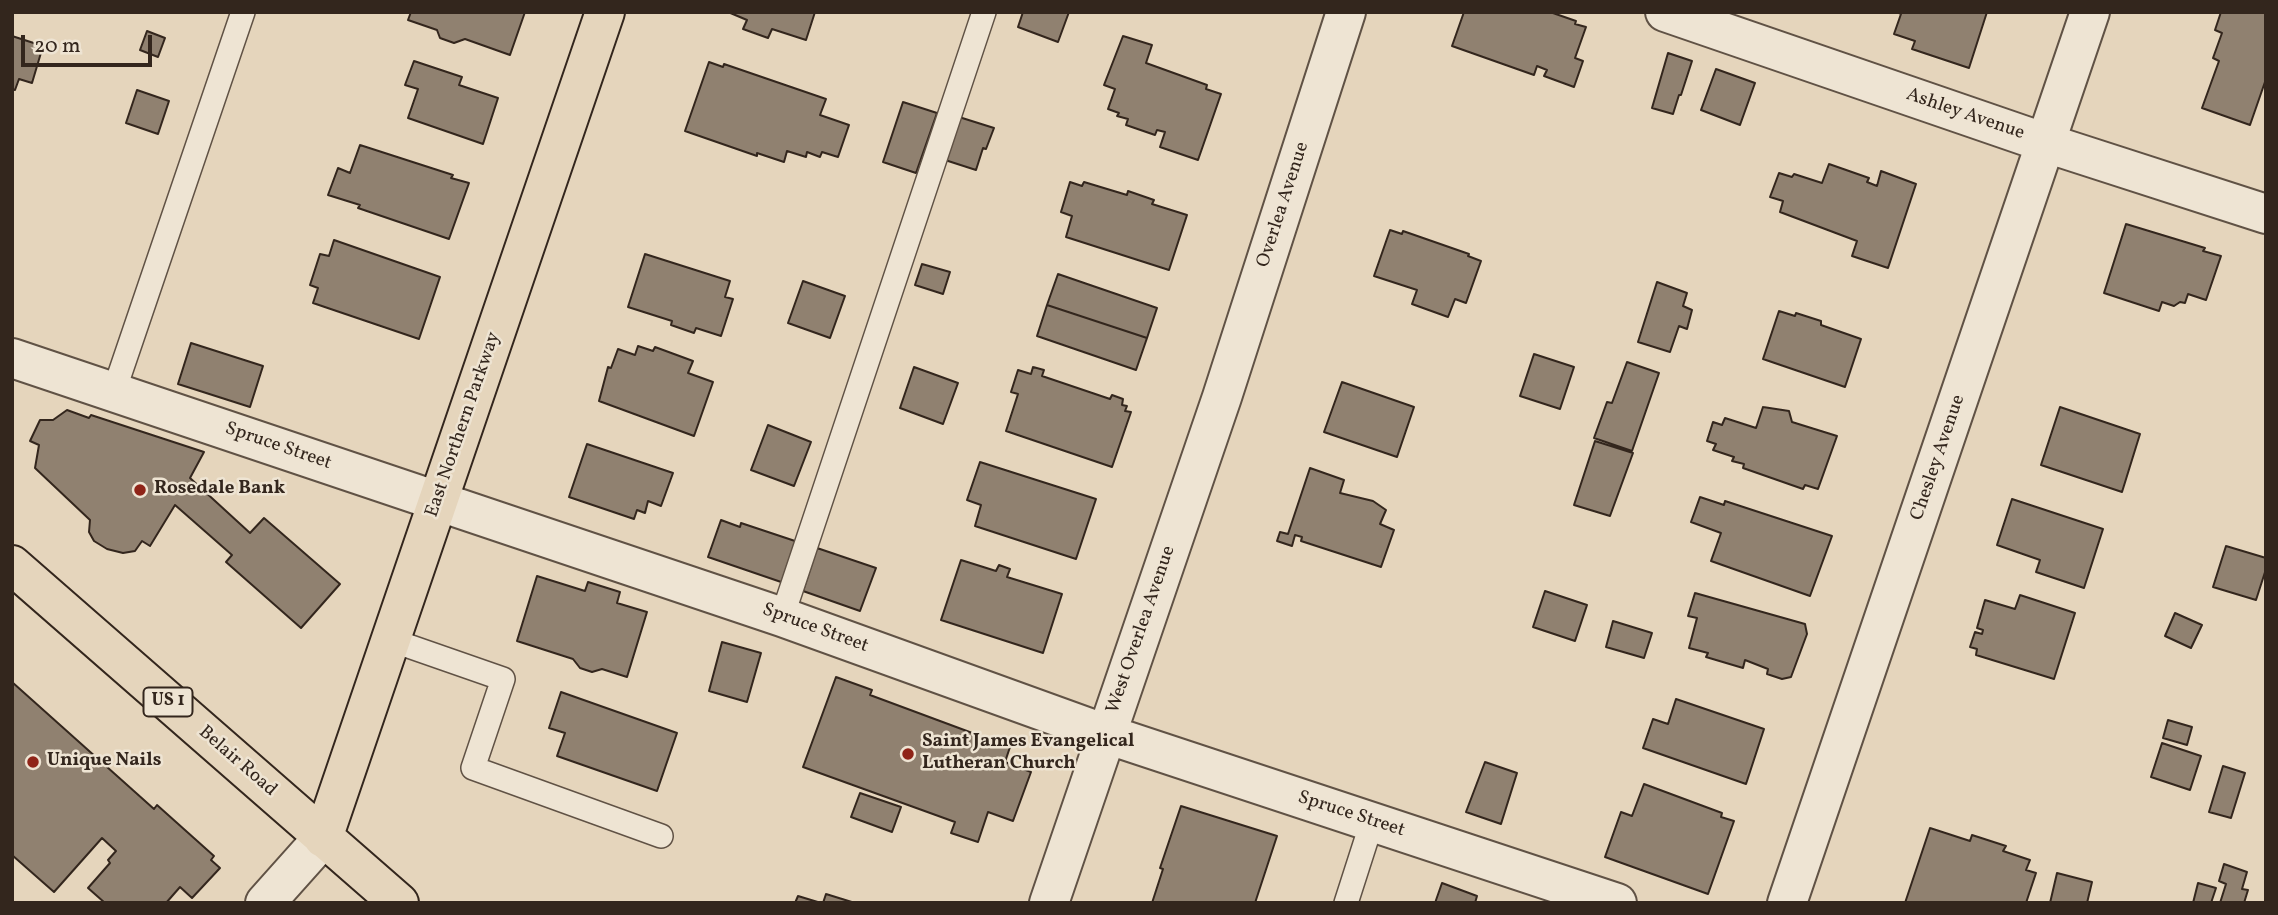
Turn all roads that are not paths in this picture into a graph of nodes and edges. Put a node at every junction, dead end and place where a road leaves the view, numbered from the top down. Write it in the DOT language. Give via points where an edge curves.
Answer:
graph roads {
  1 [pos="243,12"];
  2 [pos="606,12"];
  3 [pos="984,12"];
  4 [pos="1346,12"];
  5 [pos="1665,12"];
  6 [pos="2090,12"];
  7 [pos="2046,143"];
  8 [pos="2266,214"];
  9 [pos="12,358"];
  10 [pos="114,391"];
  11 [pos="1222,397"];
  12 [pos="438,501"];
  13 [pos="16,576"];
  14 [pos="782,617"];
  15 [pos="391,640"];
  16 [pos="1106,734"];
  17 [pos="1373,822"];
  18 [pos="661,836"];
  19 [pos="323,838"];
  20 [pos="265,903"];
  21 [pos="399,903"];
  22 [pos="1049,903"];
  23 [pos="1346,903"];
  24 [pos="1617,903"];
  25 [pos="1787,903"];
  1 -- 10 [label="lane"];
  2 -- 12 [label="main road, East Northern Parkway"];
  3 -- 14 [label="lane"];
  4 -- 11 [label="street, Overlea Avenue"];
  5 -- 7 [label="street, Ashley Avenue"];
  6 -- 7 [label="street, Chesley Avenue"];
  7 -- 8 [label="street, Ashley Avenue"];
  7 -- 25 [label="street, Chesley Avenue"];
  9 -- 10 [label="street, Spruce Street"];
  10 -- 12 [label="street, Spruce Street"];
  11 -- 16 [label="street, West Overlea Avenue"];
  12 -- 14 [label="street, Spruce Street"];
  12 -- 15 [label="main road, East Northern Parkway"];
  13 -- 19 [label="main road, Belair Road / US 1"];
  14 -- 16 [label="street, Spruce Street"];
  15 -- 18 [label="lane" via="503,680 472,768"];
  15 -- 19 [label="main road, East Northern Parkway"];
  16 -- 17 [label="street, Spruce Street"];
  16 -- 22 [label="street, West Overlea Avenue"];
  17 -- 23 [label="lane"];
  17 -- 24 [label="street, Spruce Street"];
  19 -- 20 [label="street"];
  19 -- 21 [label="main road, Belair Road / US 1"];
}
